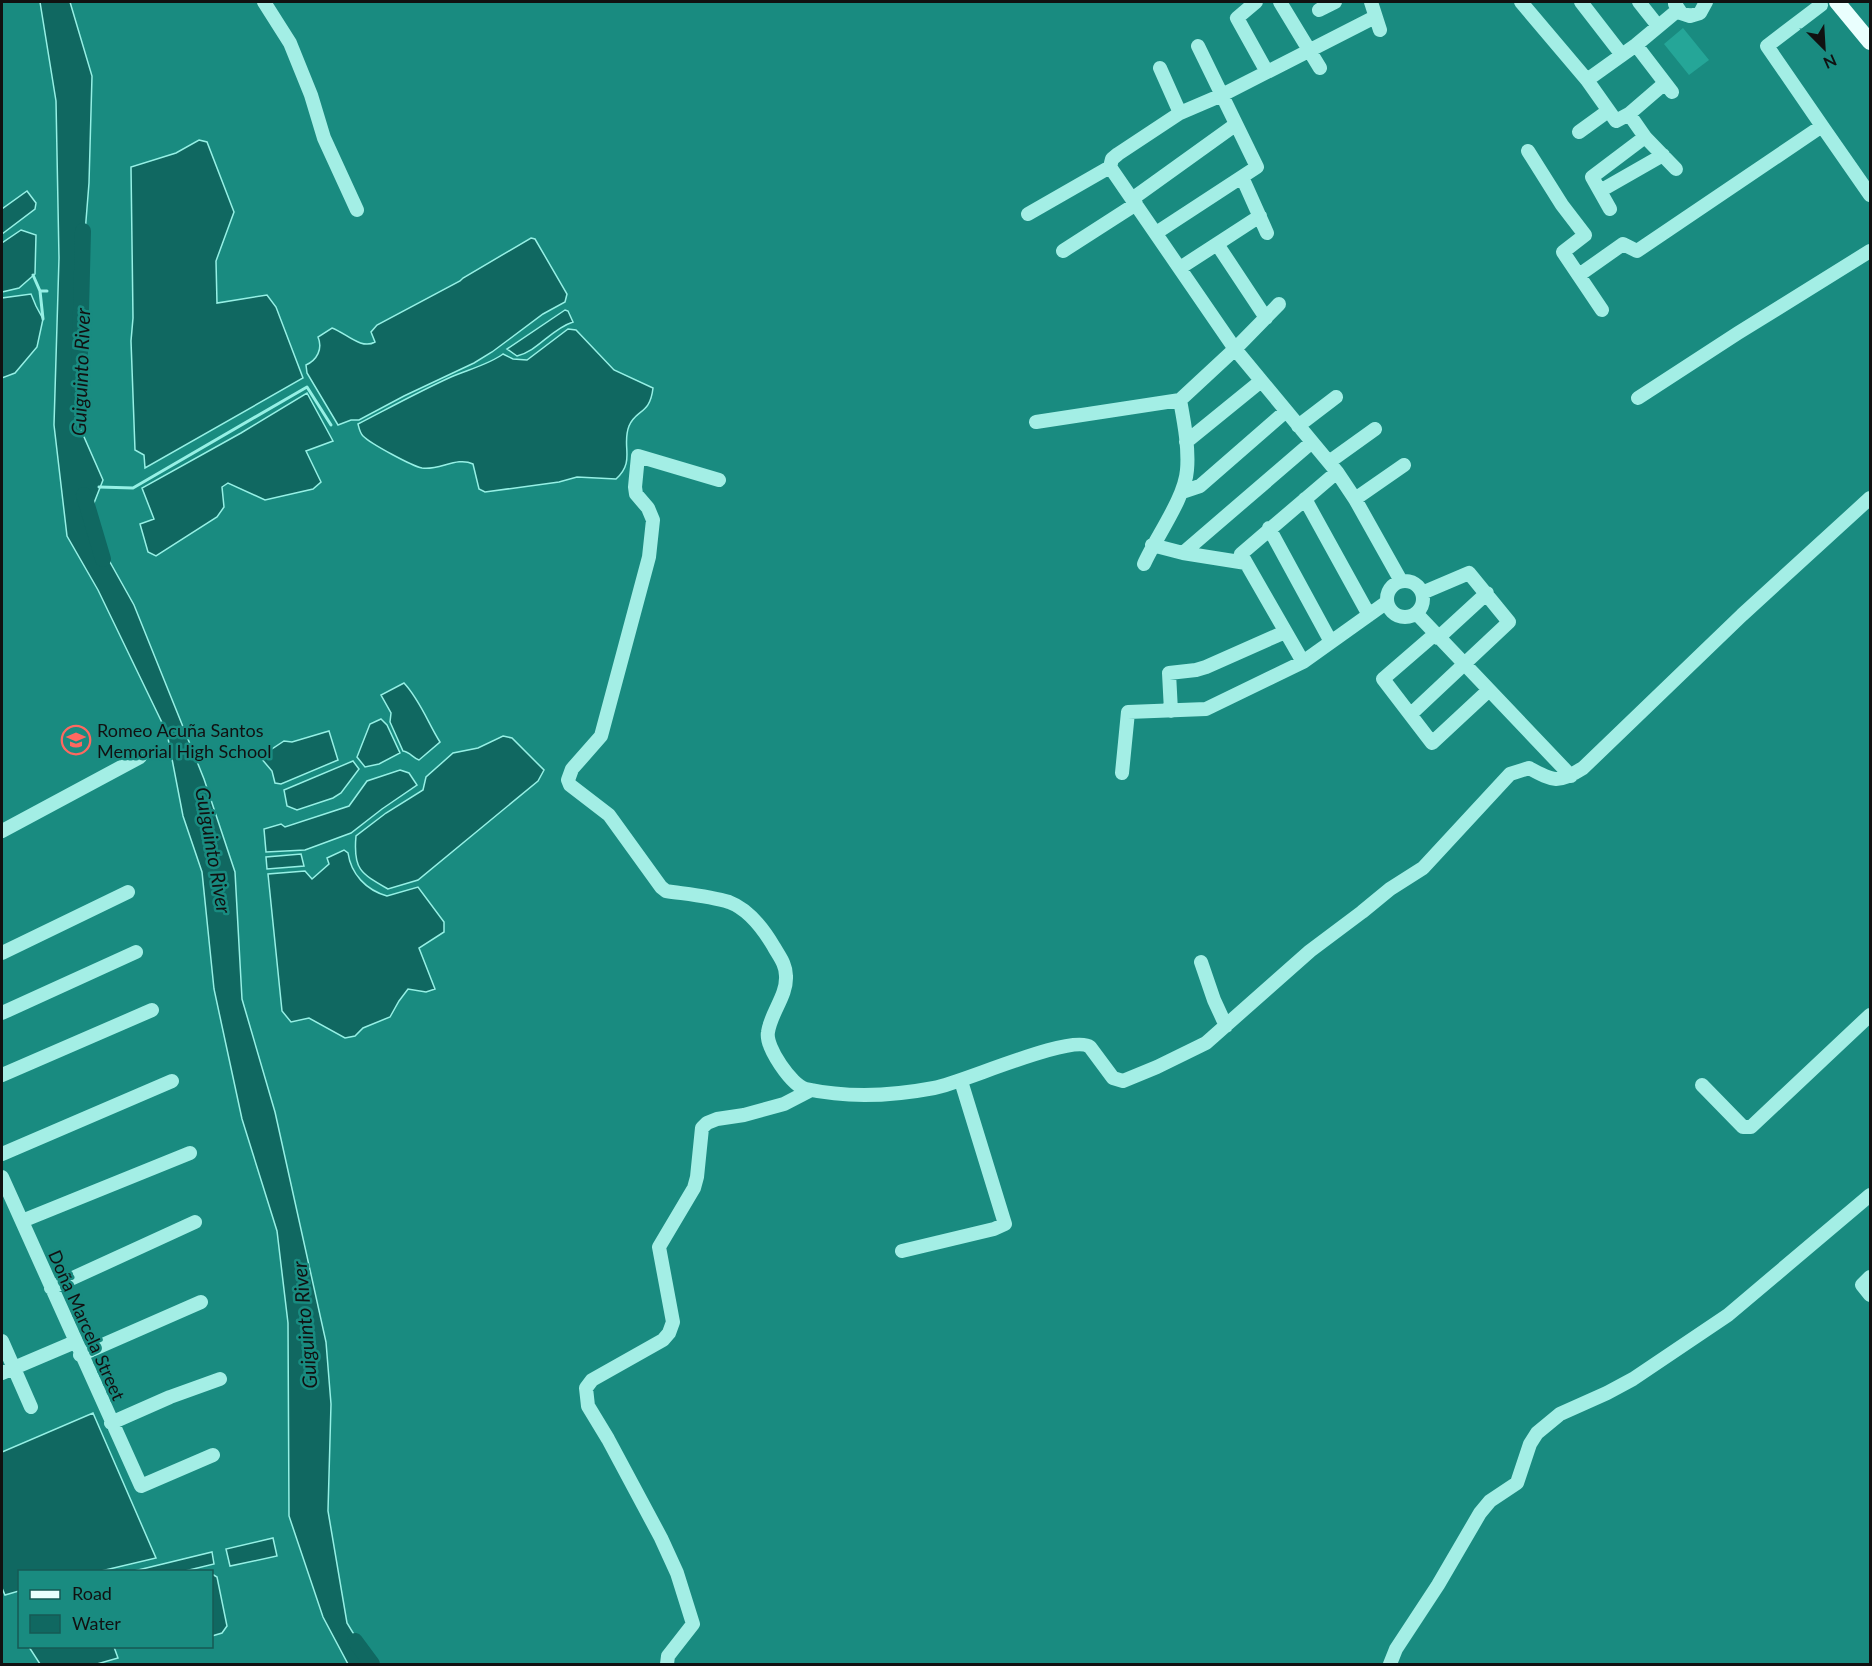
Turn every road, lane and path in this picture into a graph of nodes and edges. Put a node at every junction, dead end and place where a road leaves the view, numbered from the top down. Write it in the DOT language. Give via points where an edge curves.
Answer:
graph roads {
  1 [pos="264,2"];
  2 [pos="1256,2"];
  3 [pos="1281,2"];
  4 [pos="1335,2"];
  5 [pos="1371,2"];
  6 [pos="1521,2"];
  7 [pos="1581,2"];
  8 [pos="1639,2"];
  9 [pos="1706,2"];
  10 [pos="1829,3"];
  11 [pos="1676,6"];
  12 [pos="1319,10"];
  13 [pos="1659,26"];
  14 [pos="1870,42"];
  15 [pos="1636,45"];
  16 [pos="1198,46"];
  17 [pos="1310,50"];
  18 [pos="1622,55"];
  19 [pos="1160,68"];
  20 [pos="1320,69"];
  21 [pos="1268,72"];
  22 [pos="1587,80"];
  23 [pos="1222,95"];
  24 [pos="1608,111"];
  25 [pos="1180,113"];
  26 [pos="1629,114"];
  27 [pos="1235,125"];
  28 [pos="1822,126"];
  29 [pos="1579,132"];
  30 [pos="1645,137"];
  31 [pos="1528,151"];
  32 [pos="1663,155"];
  33 [pos="1110,167"];
  34 [pos="1676,169"];
  35 [pos="1242,177"];
  36 [pos="1600,191"];
  37 [pos="1870,195"];
  38 [pos="1134,202"];
  39 [pos="1610,209"];
  40 [pos="357,210"];
  41 [pos="1028,214"];
  42 [pos="1260,216"];
  43 [pos="1156,233"];
  44 [pos="1267,233"];
  45 [pos="1217,244"];
  46 [pos="1064,251"];
  47 [pos="1870,251"];
  48 [pos="1180,268"];
  49 [pos="1579,275"];
  50 [pos="1279,304"];
  51 [pos="1602,310"];
  52 [pos="1266,318"];
  53 [pos="1235,350"];
  54 [pos="1261,381"];
  55 [pos="1336,398"];
  56 [pos="1638,398"];
  57 [pos="1180,400"];
  58 [pos="1286,411"];
  59 [pos="1036,422"];
  60 [pos="1298,426"];
  61 [pos="1375,429"];
  62 [pos="1186,442"];
  63 [pos="1312,442"];
  64 [pos="1404,465"];
  65 [pos="1333,467"];
  66 [pos="719,480"];
  67 [pos="1182,492"];
  68 [pos="1305,499"];
  69 [pos="1354,499"];
  70 [pos="1868,503"];
  71 [pos="1269,528"];
  72 [pos="1152,545"];
  73 [pos="1183,553"];
  74 [pos="1246,563"];
  75 [pos="1144,564"];
  76 [pos="1401,581"];
  77 [pos="1422,593"];
  78 [pos="1487,593"];
  79 [pos="1387,602"];
  80 [pos="1416,613"];
  81 [pos="1369,615"];
  82 [pos="1286,632"];
  83 [pos="1436,636"];
  84 [pos="1331,642"];
  85 [pos="1303,662"];
  86 [pos="1464,664"];
  87 [pos="1489,690"];
  88 [pos="1171,711"];
  89 [pos="1411,714"];
  90 [pos="140,757"];
  91 [pos="1122,773"];
  92 [pos="1571,776"];
  93 [pos="2,831"];
  94 [pos="128,892"];
  95 [pos="136,952"];
  96 [pos="2,953"];
  97 [pos="1201,962"];
  98 [pos="152,1010"];
  99 [pos="2,1013"];
  100 [pos="1870,1015"];
  101 [pos="1226,1026"];
  102 [pos="2,1075"];
  103 [pos="172,1081"];
  104 [pos="961,1081"];
  105 [pos="1702,1085"];
  106 [pos="811,1090"];
  107 [pos="190,1153"];
  108 [pos="2,1154"];
  109 [pos="2,1177"];
  110 [pos="1870,1195"];
  111 [pos="22,1221"];
  112 [pos="195,1222"];
  113 [pos="902,1251"];
  114 [pos="1870,1277"];
  115 [pos="51,1288"];
  116 [pos="1870,1295"];
  117 [pos="201,1302"];
  118 [pos="2,1341"];
  119 [pos="77,1348"];
  120 [pos="8,1370"];
  121 [pos="220,1379"];
  122 [pos="31,1407"];
  123 [pos="111,1423"];
  124 [pos="213,1455"];
  125 [pos="667,1665"];
  126 [pos="1390,1665"];
  1 -- 40 [label="street" via="290,42 324,138"];
  2 -- 21 [label="street" via="1237,18"];
  3 -- 17 [label="street"];
  4 -- 12 [label="street"];
  5 -- 17 [label="street" via="1377,23"];
  6 -- 22 [label="street"];
  7 -- 18 [label="street"];
  8 -- 13 [label="street"];
  9 -- 11 [label="street" via="1695,16 1685,16"];
  10 -- 14 [label="main road"];
  10 -- 28 [label="street" via="1767,46"];
  11 -- 13 [label="street"];
  13 -- 15 [label="street"];
  15 -- 18 [label="street"];
  15 -- 26 [label="street" via="1669,88"];
  16 -- 23 [label="street"];
  17 -- 20 [label="street"];
  17 -- 21 [label="street"];
  18 -- 22 [label="street"];
  19 -- 25 [label="street"];
  21 -- 23 [label="street"];
  22 -- 24 [label="street"];
  23 -- 25 [label="street"];
  23 -- 27 [label="street"];
  24 -- 26 [label="street" via="1616,122"];
  24 -- 29 [label="street"];
  25 -- 33 [label="street" via="1118,154"];
  26 -- 30 [label="street"];
  27 -- 35 [label="street" via="1257,167"];
  27 -- 38 [label="street"];
  28 -- 37 [label="street"];
  28 -- 49 [label="street" via="1637,251 1623,244"];
  30 -- 32 [label="street"];
  30 -- 36 [label="street" via="1593,177"];
  31 -- 49 [label="street" via="1585,235 1563,252"];
  32 -- 34 [label="street"];
  32 -- 36 [label="street"];
  33 -- 38 [label="street"];
  33 -- 41 [label="street"];
  35 -- 42 [label="street"];
  35 -- 43 [label="street"];
  36 -- 39 [label="street"];
  38 -- 43 [label="street"];
  38 -- 46 [label="street"];
  42 -- 44 [label="street"];
  42 -- 45 [label="street"];
  43 -- 48 [label="street"];
  45 -- 48 [label="street"];
  45 -- 52 [label="street"];
  47 -- 56 [label="street"];
  48 -- 53 [label="street"];
  49 -- 51 [label="street"];
  50 -- 52 [label="street"];
  52 -- 53 [label="street"];
  53 -- 54 [label="street"];
  53 -- 57 [label="street"];
  54 -- 58 [label="street"];
  54 -- 62 [label="street"];
  55 -- 60 [label="street"];
  57 -- 59 [label="street"];
  57 -- 62 [label="street"];
  58 -- 60 [label="street"];
  58 -- 67 [label="street" via="1200,486"];
  60 -- 63 [label="street"];
  61 -- 65 [label="street"];
  62 -- 67 [label="street" via="1188,471"];
  63 -- 65 [label="street"];
  63 -- 73 [label="street"];
  64 -- 69 [label="street"];
  65 -- 68 [label="street"];
  65 -- 69 [label="street"];
  66 -- 106 [label="street" via="639,456 635,487 652,520 649,557 601,736 572,769 568,780 609,815 666,891 729,902 760,926 783,962 786,976 767,1032 768,1041 788,1074 799,1086"];
  67 -- 72 [label="street"];
  68 -- 71 [label="street"];
  68 -- 81 [label="street"];
  69 -- 76 [label="street"];
  70 -- 92 [label="street"];
  71 -- 74 [label="street" via="1241,554"];
  71 -- 84 [label="street"];
  72 -- 73 [label="street"];
  72 -- 75 [label="street"];
  73 -- 74 [label="street"];
  74 -- 82 [label="street"];
  76 -- 77 [label="street" via="1412,582"];
  76 -- 79 [label="street" via="1389,591"];
  77 -- 78 [label="street" via="1469,573"];
  77 -- 80 [label="street" via="1423,604"];
  78 -- 83 [label="street"];
  78 -- 86 [label="street" via="1509,622"];
  79 -- 80 [label="street" via="1397,615 1407,617"];
  79 -- 81 [label="street"];
  80 -- 83 [label="street"];
  81 -- 84 [label="street"];
  82 -- 85 [label="street"];
  82 -- 88 [label="street" via="1206,667 1169,673"];
  83 -- 86 [label="street"];
  83 -- 89 [label="street" via="1383,679"];
  84 -- 85 [label="street"];
  85 -- 88 [label="street" via="1206,710"];
  86 -- 87 [label="street"];
  86 -- 89 [label="street"];
  87 -- 89 [label="street" via="1432,743"];
  87 -- 92 [label="street"];
  88 -- 91 [label="street" via="1128,712"];
  90 -- 93 [label="street"];
  92 -- 101 [label="street" via="1549,779 1528,768 1510,774 1423,868 1310,951"];
  94 -- 96 [label="street"];
  95 -- 99 [label="street"];
  97 -- 101 [label="street"];
  98 -- 102 [label="street"];
  100 -- 105 [label="street" via="1751,1127 1743,1127"];
  101 -- 104 [label="street" via="1206,1043 1123,1081 1113,1078 1090,1047 1082,1044 1061,1046"];
  103 -- 108 [label="street"];
  104 -- 106 [label="street" via="878,1095"];
  104 -- 113 [label="street" via="1005,1224"];
  106 -- 125 [label="street" via="784,1104 704,1125 693,1188 659,1247 673,1322 669,1333 592,1380 586,1388 588,1406 661,1538 690,1613 693,1624 668,1656"];
  107 -- 111 [label="street"];
  109 -- 111 [label="street, Doña Marcela Street"];
  110 -- 126 [label="street" via="1728,1315 1634,1379 1560,1414 1537,1433 1517,1483 1480,1514 1396,1649"];
  111 -- 115 [label="street, Doña Marcela Street"];
  112 -- 115 [label="street"];
  114 -- 116 [label="street" via="1862,1285"];
  115 -- 119 [label="street, Doña Marcela Street"];
  117 -- 119 [label="street"];
  118 -- 120 [label="street"];
  119 -- 120 [label="street"];
  119 -- 123 [label="street, Doña Marcela Street"];
  120 -- 122 [label="street"];
  121 -- 123 [label="street"];
  123 -- 124 [label="street, Doña Marcela Street" via="141,1486"];
}
